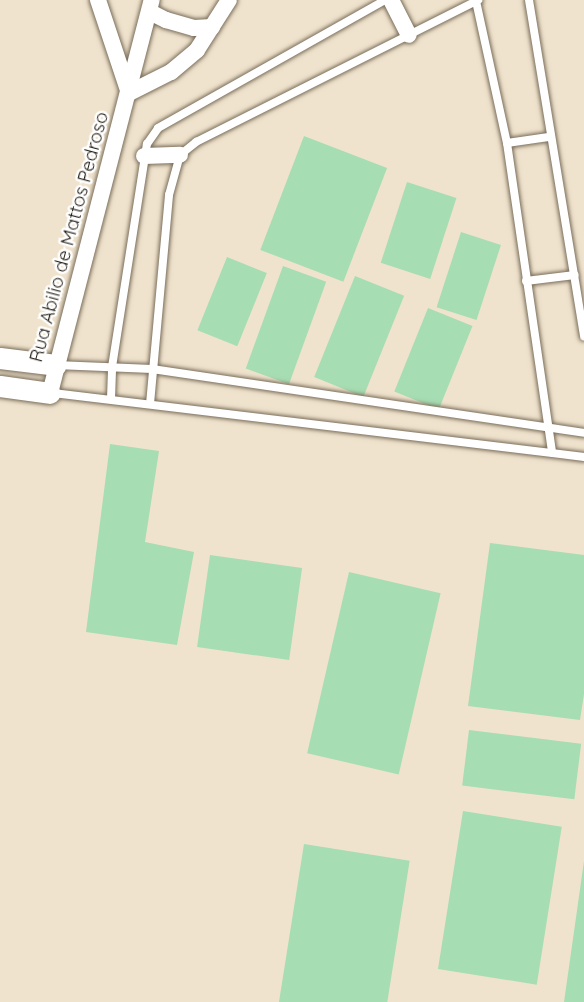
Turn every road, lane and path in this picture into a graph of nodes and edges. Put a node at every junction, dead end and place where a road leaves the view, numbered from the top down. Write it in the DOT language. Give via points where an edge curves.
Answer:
graph roads {
  1 [pos="98,0"];
  2 [pos="229,0"];
  3 [pos="385,0"];
  4 [pos="391,0"];
  5 [pos="529,0"];
  6 [pos="477,1"];
  7 [pos="151,6"];
  8 [pos="212,27"];
  9 [pos="409,35"];
  10 [pos="129,93"];
  11 [pos="549,137"];
  12 [pos="507,143"];
  13 [pos="180,155"];
  14 [pos="144,156"];
  15 [pos="575,275"];
  16 [pos="526,281"];
  17 [pos="584,337"];
  18 [pos="0,358"];
  19 [pos="56,365"];
  20 [pos="112,367"];
  21 [pos="152,369"];
  22 [pos="0,386"];
  23 [pos="50,393"];
  24 [pos="111,399"];
  25 [pos="150,404"];
  26 [pos="549,430"];
  27 [pos="584,433"];
  28 [pos="552,453"];
  29 [pos="584,457"];
  1 -- 10 [label="street"];
  2 -- 8 [label="street, Rua Abilio de Mattos Pedroso"];
  3 -- 14 [label="lane" via="158,128"];
  4 -- 9 [label="street"];
  5 -- 11 [label="lane"];
  6 -- 9 [label="lane"];
  6 -- 12 [label="lane"];
  7 -- 8 [label="street" via="166,20 194,28"];
  7 -- 10 [label="street, Rua Abilio de Mattos Pedroso"];
  8 -- 10 [label="street, Rua Abilio de Mattos Pedroso" via="197,50 171,72"];
  9 -- 13 [label="lane" via="196,142"];
  10 -- 19 [label="street, Rua Abilio de Mattos Pedroso"];
  11 -- 12 [label="lane"];
  11 -- 15 [label="lane"];
  12 -- 16 [label="lane"];
  13 -- 14 [label="street"];
  13 -- 21 [label="lane" via="169,195"];
  14 -- 20 [label="lane"];
  15 -- 16 [label="lane"];
  15 -- 17 [label="lane"];
  16 -- 26 [label="lane"];
  18 -- 19 [label="street"];
  19 -- 20 [label="lane"];
  19 -- 23 [label="street, Rua Abilio de Mattos Pedroso"];
  20 -- 21 [label="lane"];
  20 -- 24 [label="lane"];
  21 -- 25 [label="lane"];
  21 -- 26 [label="lane"];
  22 -- 23 [label="street"];
  23 -- 24 [label="lane"];
  24 -- 25 [label="lane"];
  25 -- 28 [label="lane"];
  26 -- 27 [label="lane"];
  26 -- 28 [label="lane"];
  28 -- 29 [label="lane"];
}
